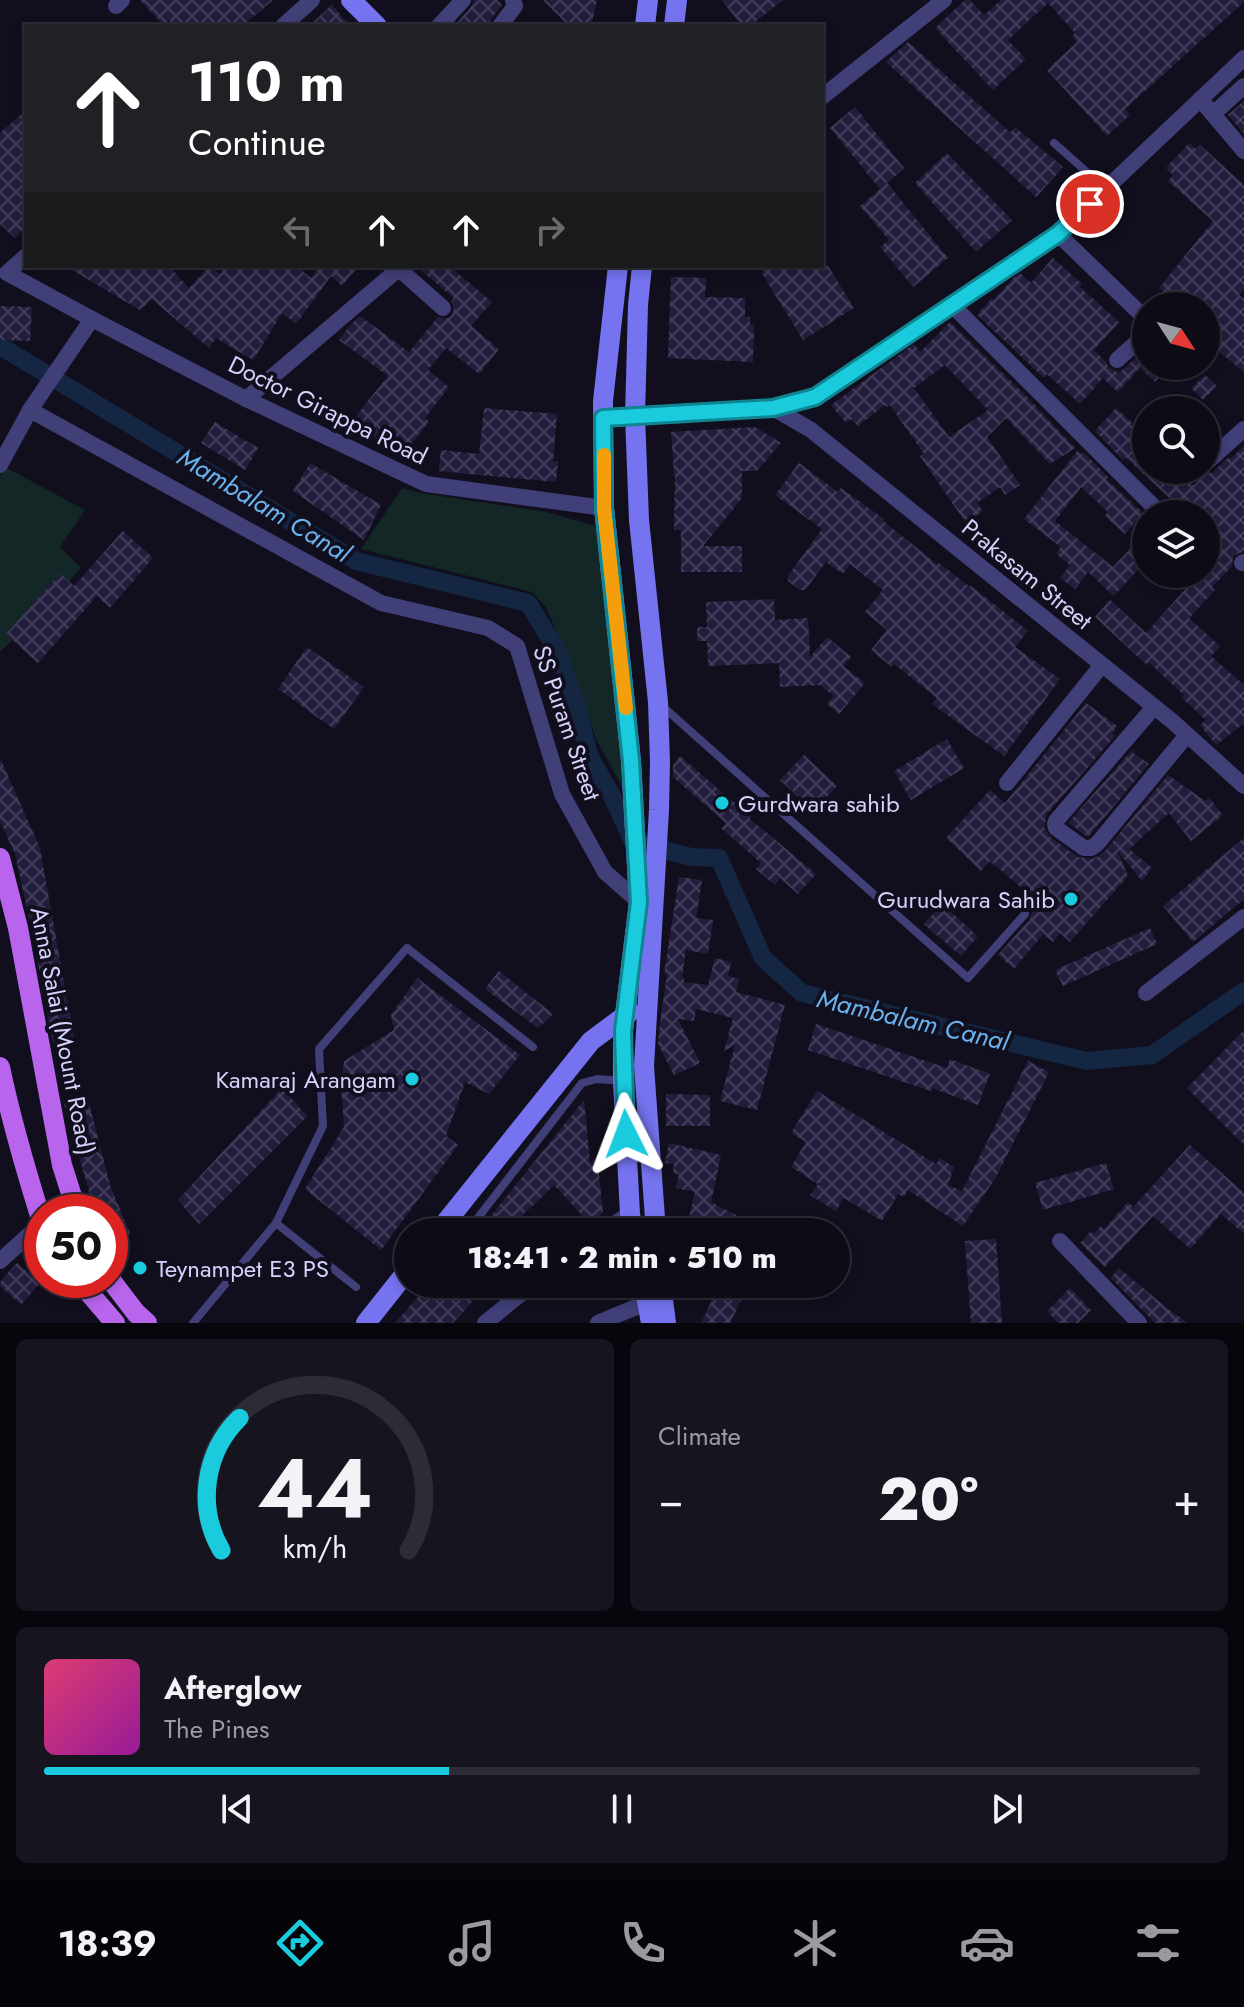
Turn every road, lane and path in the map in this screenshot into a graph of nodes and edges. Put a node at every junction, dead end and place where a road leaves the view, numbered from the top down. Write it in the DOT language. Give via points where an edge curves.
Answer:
graph roads {
  1 [pos="312,0"];
  2 [pos="463,0"];
  3 [pos="513,0"];
  4 [pos="648,0"];
  5 [pos="677,0"];
  6 [pos="944,0"];
  7 [pos="363,4"];
  8 [pos="285,24"];
  9 [pos="376,24"];
  10 [pos="441,24"];
  11 [pos="502,24"];
  12 [pos="645,24"];
  13 [pos="674,24"];
  14 [pos="1241,66"];
  15 [pos="1244,86"];
  16 [pos="824,95"];
  17 [pos="1200,99"];
  18 [pos="1213,114"];
  19 [pos="1054,143"];
  20 [pos="1244,151"];
  21 [pos="1106,189"];
  22 [pos="1058,234"];
  23 [pos="24,258"];
  24 [pos="400,268"];
  25 [pos="402,268"];
  26 [pos="618,268"];
  27 [pos="642,268"];
  28 [pos="1132,305"];
  29 [pos="953,306"];
  30 [pos="443,308"];
  31 [pos="92,319"];
  32 [pos="1132,347"];
  33 [pos="1117,360"];
  34 [pos="246,399"];
  35 [pos="773,408"];
  36 [pos="30,410"];
  37 [pos="635,416"];
  38 [pos="603,418"];
  39 [pos="1244,429"];
  40 [pos="1220,450"];
  41 [pos="0,465"];
  42 [pos="1147,500"];
  43 [pos="604,508"];
  44 [pos="644,565"];
  45 [pos="612,569"];
  46 [pos="1102,665"];
  47 [pos="658,702"];
  48 [pos="1154,707"];
  49 [pos="1187,735"];
  50 [pos="1007,783"];
  51 [pos="1244,786"];
  52 [pos="0,858"];
  53 [pos="647,869"];
  54 [pos="639,902"];
  55 [pos="1025,914"];
  56 [pos="1244,917"];
  57 [pos="1146,993"];
  58 [pos="650,999"];
  59 [pos="624,1015"];
  60 [pos="533,1047"];
  61 [pos="0,1067"];
  62 [pos="623,1081"];
  63 [pos="3,1102"];
  64 [pos="33,1194"];
  65 [pos="71,1194"];
  66 [pos="451,1218"];
  67 [pos="478,1218"];
  68 [pos="632,1218"];
  69 [pos="655,1218"];
  70 [pos="276,1223"];
  71 [pos="24,1239"];
  72 [pos="1060,1241"];
  73 [pos="0,1261"];
  74 [pos="356,1287"];
  75 [pos="394,1288"];
  76 [pos="93,1298"];
  77 [pos="125,1298"];
  78 [pos="516,1298"];
  79 [pos="663,1298"];
  80 [pos="648,1303"];
  81 [pos="115,1323"];
  82 [pos="147,1323"];
  83 [pos="193,1323"];
  84 [pos="366,1323"];
  85 [pos="485,1323"];
  86 [pos="598,1323"];
  87 [pos="666,1323"];
  88 [pos="1139,1323"];
  1 -- 8 [label="street"];
  2 -- 10 [label="street"];
  3 -- 11 [label="street" via="515,6"];
  4 -- 12 [label="main road"];
  5 -- 13 [label="main road"];
  6 -- 16 [label="street"];
  7 -- 9 [label="main road"];
  14 -- 17 [label="street"];
  15 -- 18 [label="street"];
  17 -- 18 [label="street"];
  17 -- 21 [label="street"];
  18 -- 20 [label="street"];
  19 -- 21 [label="lane"];
  21 -- 22 [label="street"];
  22 -- 28 [label="street"];
  22 -- 29 [label="street"];
  23 -- 31 [label="street, Doctor Girappa Road" via="7,273"];
  24 -- 34 [label="street"];
  25 -- 30 [label="street"];
  26 -- 38 [label="main road"];
  27 -- 37 [label="main road"];
  29 -- 35 [label="street" via="815,397"];
  29 -- 42 [label="street"];
  31 -- 34 [label="street, Doctor Girappa Road"];
  31 -- 36 [label="street"];
  32 -- 33 [label="street"];
  34 -- 43 [label="street, Doctor Girappa Road" via="426,484"];
  35 -- 37 [label="street"];
  35 -- 46 [label="street, Prakasam Street" via="811,430"];
  36 -- 41 [label="street"];
  36 -- 54 [label="street, SS Puram Street" via="381,603 488,628 517,646 562,794 605,872"];
  37 -- 38 [label="street"];
  37 -- 44 [label="main road"];
  38 -- 43 [label="main road"];
  39 -- 40 [label="street"];
  43 -- 45 [label="main road"];
  44 -- 45 [label="main road"];
  44 -- 47 [label="main road"];
  45 -- 53 [label="main road"];
  46 -- 48 [label="street, Prakasam Street"];
  46 -- 50 [label="street"];
  47 -- 53 [label="main road" via="659,810"];
  47 -- 55 [label="lane" via="968,978"];
  48 -- 49 [label="street, Prakasam Street"];
  48 -- 49 [label="street" via="1056,821 1056,828 1084,848 1097,844"];
  49 -- 51 [label="street, Prakasam Street"];
  52 -- 65 [label="main road, Anna Salai (Mount Road)"];
  53 -- 54 [label="main road"];
  53 -- 58 [label="main road"];
  54 -- 59 [label="main road"];
  56 -- 57 [label="street"];
  58 -- 59 [label="main road"];
  58 -- 69 [label="main road" via="644,1066"];
  59 -- 62 [label="main road"];
  59 -- 66 [label="main road" via="591,1041"];
  60 -- 70 [label="lane" via="407,948 319,1049 323,1126"];
  61 -- 63 [label="main road"];
  62 -- 67 [label="lane" via="582,1083"];
  62 -- 68 [label="main road"];
  63 -- 64 [label="main road"];
  70 -- 74 [label="lane"];
  70 -- 83 [label="lane"];
  71 -- 73 [label="street"];
  72 -- 88 [label="street"];
  75 -- 84 [label="main road"];
  76 -- 81 [label="main road"];
  77 -- 82 [label="main road"];
  78 -- 85 [label="street"];
  79 -- 87 [label="main road"];
  80 -- 86 [label="street"];
}
